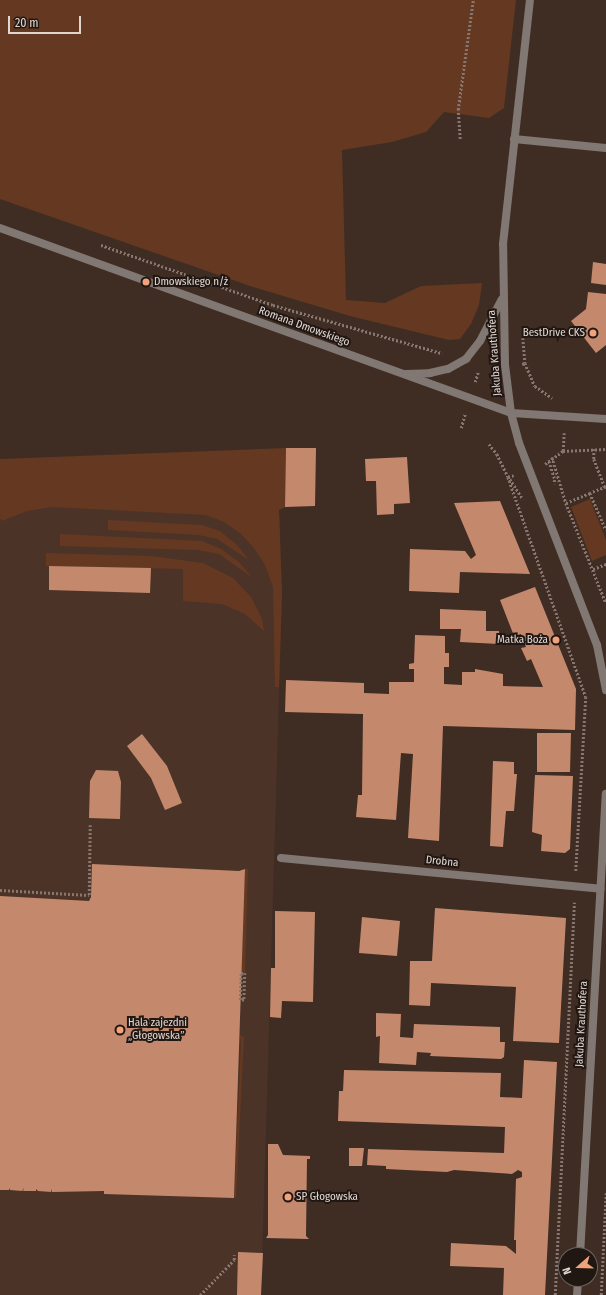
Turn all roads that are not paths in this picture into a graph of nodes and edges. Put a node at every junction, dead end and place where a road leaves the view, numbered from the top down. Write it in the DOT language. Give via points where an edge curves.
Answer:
graph roads {
  1 [pos="530,0"];
  2 [pos="514,139"];
  3 [pos="606,148"];
  4 [pos="0,228"];
  5 [pos="502,298"];
  6 [pos="402,374"];
  7 [pos="511,412"];
  8 [pos="606,419"];
  9 [pos="606,690"];
  10 [pos="606,794"];
  11 [pos="281,858"];
  12 [pos="601,889"];
  13 [pos="580,1247"];
  1 -- 2 [label="street, Jakuba Krauthofera"];
  2 -- 3 [label="street"];
  2 -- 5 [label="street, Jakuba Krauthofera" via="503,244"];
  4 -- 6 [label="street, Romana Dmowskiego"];
  5 -- 6 [label="street" via="480,341 466,359 448,369 430,373"];
  5 -- 7 [label="street, Jakuba Krauthofera" via="505,365"];
  6 -- 7 [label="street, Romana Dmowskiego"];
  7 -- 8 [label="street, Romana Dmowskiego"];
  7 -- 9 [label="street, Jakuba Krauthofera" via="519,443 597,645"];
  10 -- 12 [label="street, Jakuba Krauthofera"];
  11 -- 12 [label="street, Drobna"];
  12 -- 13 [label="street, Jakuba Krauthofera"];
}
